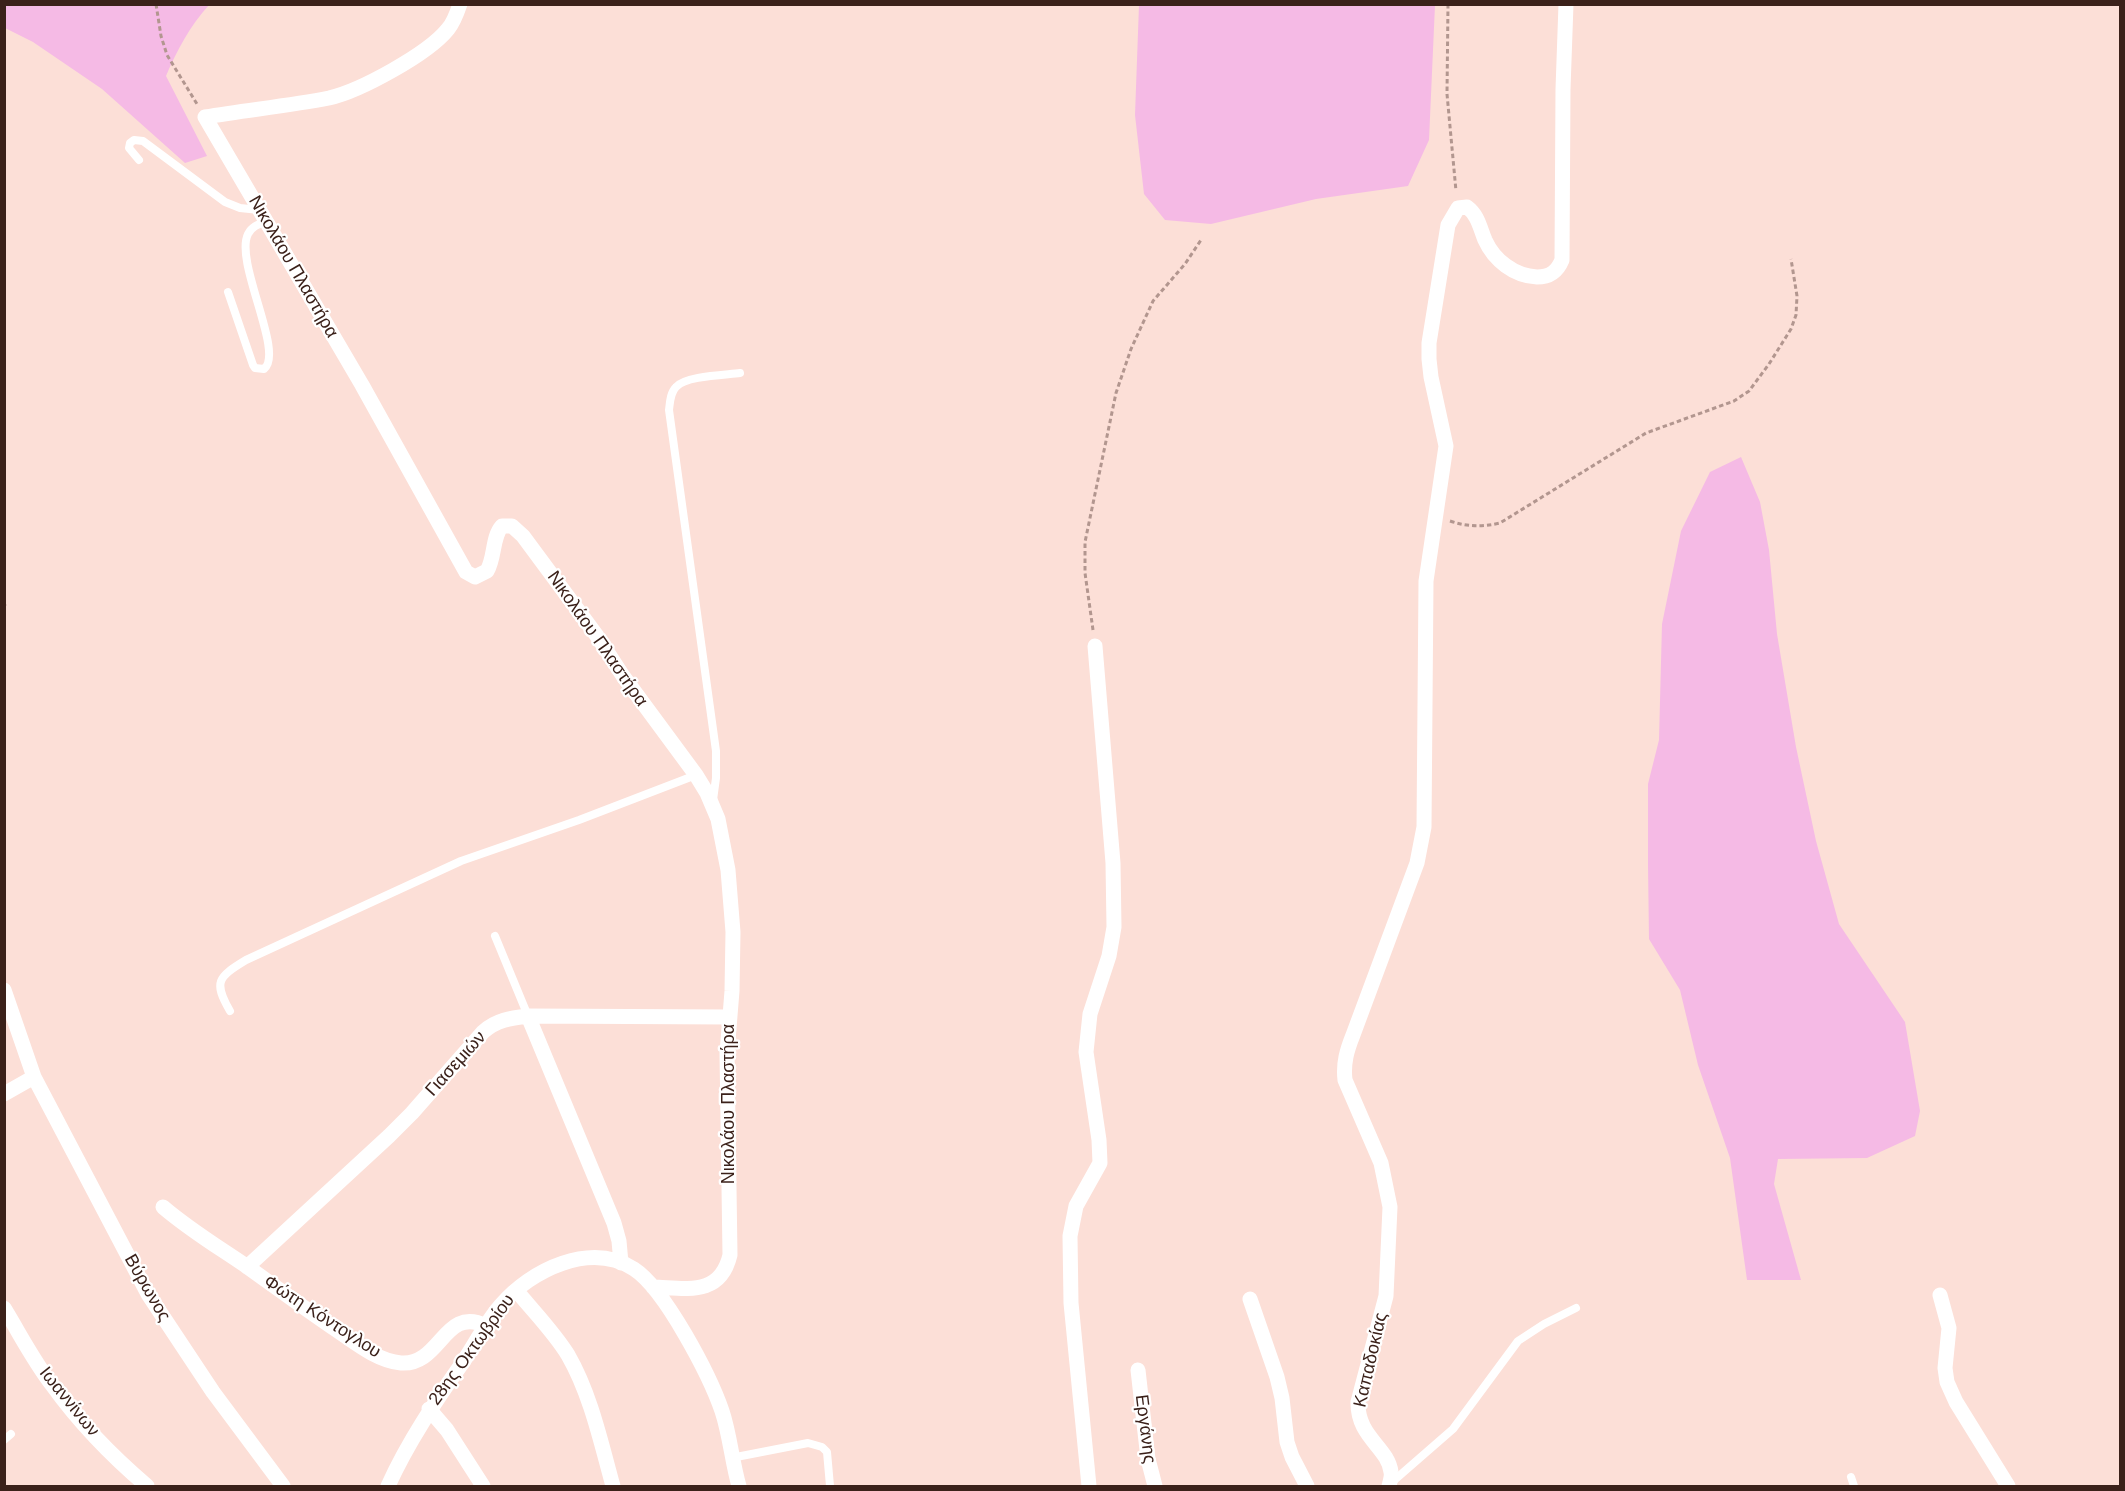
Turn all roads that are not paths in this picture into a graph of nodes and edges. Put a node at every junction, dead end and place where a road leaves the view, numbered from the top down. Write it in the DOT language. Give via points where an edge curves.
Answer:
graph roads {
  1 [pos="460,4"];
  2 [pos="1566,4"];
  3 [pos="139,160"];
  4 [pos="263,215"];
  5 [pos="228,292"];
  6 [pos="740,373"];
  7 [pos="1095,646"];
  8 [pos="696,775"];
  9 [pos="712,805"];
  10 [pos="495,936"];
  11 [pos="4,990"];
  12 [pos="230,1011"];
  13 [pos="528,1016"];
  14 [pos="729,1017"];
  15 [pos="34,1077"];
  16 [pos="4,1094"];
  17 [pos="163,1207"];
  18 [pos="621,1263"];
  19 [pos="247,1267"];
  20 [pos="653,1287"];
  21 [pos="516,1290"];
  22 [pos="1940,1295"];
  23 [pos="1250,1299"];
  24 [pos="4,1308"];
  25 [pos="1576,1308"];
  26 [pos="486,1326"];
  27 [pos="1138,1370"];
  28 [pos="429,1409"];
  29 [pos="11,1434"];
  30 [pos="4,1440"];
  31 [pos="731,1458"];
  32 [pos="1851,1477"];
  33 [pos="144,1485"];
  34 [pos="1390,1485"];
  35 [pos="282,1486"];
  36 [pos="388,1486"];
  37 [pos="483,1486"];
  38 [pos="613,1486"];
  39 [pos="739,1486"];
  40 [pos="830,1486"];
  41 [pos="1089,1486"];
  42 [pos="1155,1486"];
  43 [pos="1307,1486"];
  44 [pos="1854,1486"];
  45 [pos="2008,1486"];
  1 -- 4 [label="street, Νικολάου Πλαστήρα" via="448,29 426,49 353,89 330,97 205,117"];
  2 -- 34 [label="street, Καπαδοκίας" via="1562,260 1551,275 1525,276 1512,270 1486,243 1476,215 1467,207 1458,208 1448,225 1429,343 1431,377 1446,446 1426,581 1422,846 1343,1068 1381,1163 1390,1207 1386,1296 1358,1402 1363,1427 1389,1465"];
  3 -- 4 [label="lane" via="129,148 134,140 142,141 225,202"];
  4 -- 5 [label="lane" via="249,232 246,248 268,345 269,363 264,369 253,365"];
  4 -- 8 [label="street, Νικολάου Πλαστήρα" via="466,572 475,577 487,571 498,529 504,525 516,529"];
  6 -- 9 [label="lane" via="687,381 676,387 669,410 717,751"];
  7 -- 41 [label="street" via="1113,863 1114,927 1090,1014 1086,1052 1100,1162 1076,1206 1070,1236 1071,1303"];
  8 -- 9 [label="street, Νικολάου Πλαστήρα"];
  8 -- 12 [label="lane" via="461,861 246,960 221,981 221,996"];
  9 -- 14 [label="street, Νικολάου Πλαστήρα" via="723,842 731,900 734,962"];
  10 -- 13 [label="lane"];
  11 -- 15 [label="street, Βύρωνος"];
  13 -- 14 [label="street, Γιασεμιών"];
  13 -- 18 [label="street" via="614,1223"];
  13 -- 19 [label="street, Γιασεμιών" via="502,1020 487,1029 397,1128"];
  14 -- 20 [label="street, Νικολάου Πλαστήρα" via="729,1258 720,1277 707,1286"];
  15 -- 16 [label="street"];
  15 -- 35 [label="street, Βύρωνος" via="148,1293 213,1392"];
  17 -- 19 [label="street, Φώτη Κόντογλου"];
  18 -- 20 [label="street, 28ης Οκτωβρίου" via="633,1268"];
  18 -- 21 [label="street, 28ης Οκτωβρίου" via="595,1258 566,1262"];
  19 -- 26 [label="street, Φώτη Κόντογλου" via="361,1346 390,1360 404,1363 418,1359 456,1324"];
  20 -- 31 [label="street, 28ης Οκτωβρίου" via="681,1326 710,1382 727,1429"];
  21 -- 26 [label="street, 28ης Οκτωβρίου"];
  21 -- 38 [label="street" via="570,1358 588,1400"];
  22 -- 45 [label="street" via="1949,1328 1947,1382"];
  23 -- 43 [label="street" via="1277,1377 1287,1442"];
  24 -- 33 [label="street, Ιωαννίνων" via="61,1397"];
  25 -- 34 [label="lane" via="1518,1341 1453,1429"];
  26 -- 28 [label="street, 28ης Οκτωβρίου"];
  27 -- 42 [label="street, Εργάνης" via="1148,1459"];
  28 -- 36 [label="street, 28ης Οκτωβρίου"];
  28 -- 37 [label="street"];
  29 -- 30 [label="lane"];
  31 -- 39 [label="street, 28ης Οκτωβρίου"];
  31 -- 40 [label="lane" via="815,1444 828,1452"];
  32 -- 44 [label="lane"];
}
